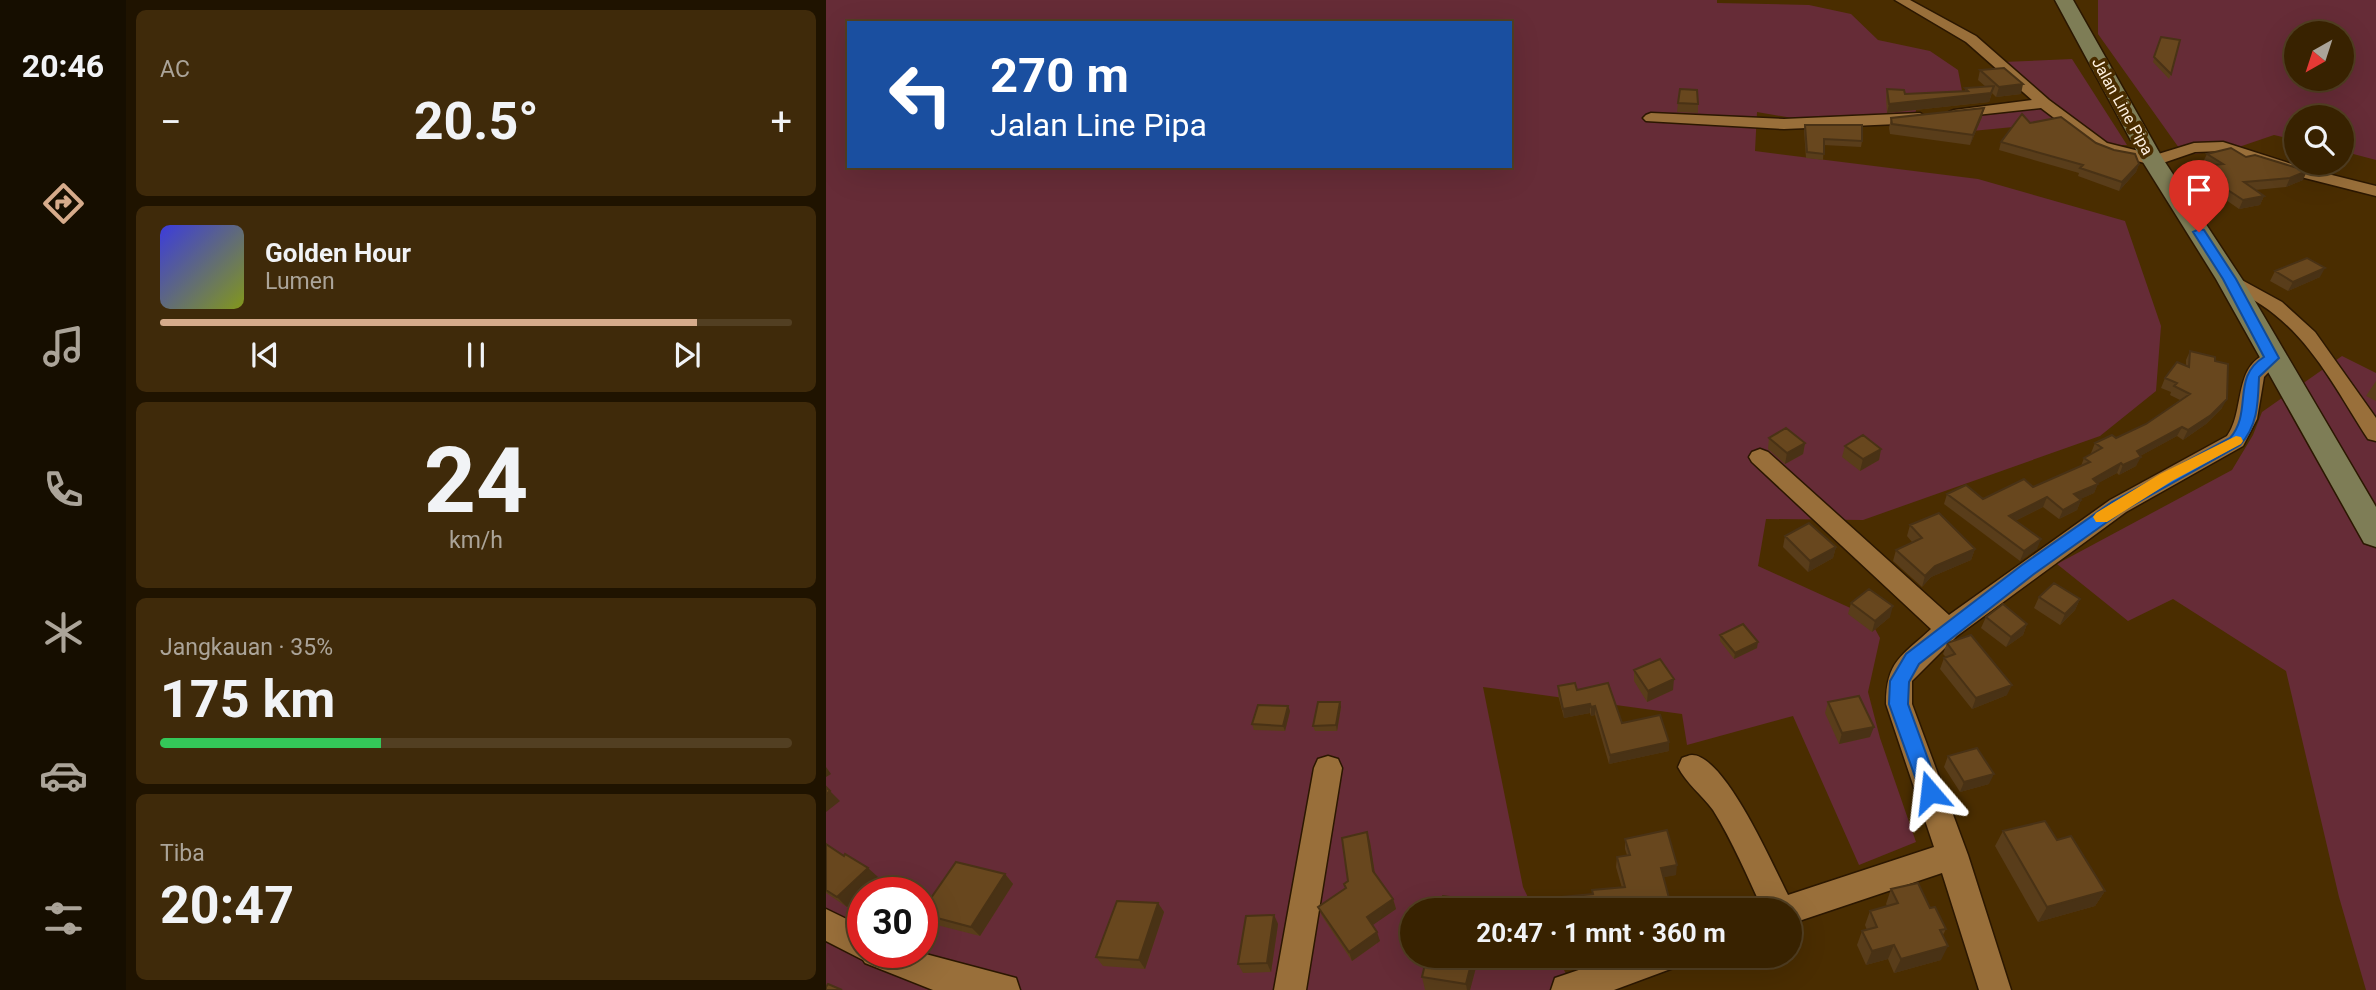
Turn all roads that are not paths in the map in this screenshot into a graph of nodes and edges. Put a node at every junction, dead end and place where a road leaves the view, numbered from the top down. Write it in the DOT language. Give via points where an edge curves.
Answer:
graph roads {
  1 [pos="1901,0"];
  2 [pos="2064,0"];
  3 [pos="2045,103"];
  4 [pos="1651,118"];
  5 [pos="2153,160"];
  6 [pos="2376,191"];
  7 [pos="2229,279"];
  8 [pos="2272,358"];
  9 [pos="2376,434"];
  10 [pos="1760,457"];
  11 [pos="2376,535"];
  12 [pos="1948,629"];
  13 [pos="1692,767"];
  14 [pos="1328,768"];
  15 [pos="1953,855"];
  16 [pos="1773,898"];
  17 [pos="1802,905"];
  18 [pos="826,924"];
  19 [pos="847,935"];
  20 [pos="918,968"];
  21 [pos="1630,968"];
  22 [pos="1004,990"];
  23 [pos="1290,990"];
  24 [pos="1567,990"];
  25 [pos="1995,990"];
  1 -- 3 [label="street" via="1971,39"];
  2 -- 5 [label="main road, Jalan Line Pipa"];
  3 -- 4 [label="street" via="1867,122"];
  3 -- 5 [label="street" via="2101,146"];
  5 -- 6 [label="street" via="2193,147 2238,148 2284,167"];
  5 -- 7 [label="main road, Jalan Line Pipa"];
  7 -- 8 [label="main road, Jalan Line Pipa"];
  7 -- 9 [label="street" via="2292,320"];
  8 -- 11 [label="main road, Jalan Line Pipa"];
  8 -- 12 [label="street" via="2252,377 2247,422 2235,441 2118,506"];
  10 -- 12 [label="street"];
  12 -- 15 [label="street" via="1904,670 1899,704"];
  13 -- 16 [label="street" via="1709,779 1723,800"];
  14 -- 23 [label="street"];
  15 -- 17 [label="street"];
  15 -- 25 [label="street"];
  18 -- 19 [label="street"];
  20 -- 22 [label="street"];
  21 -- 24 [label="street"];
}
